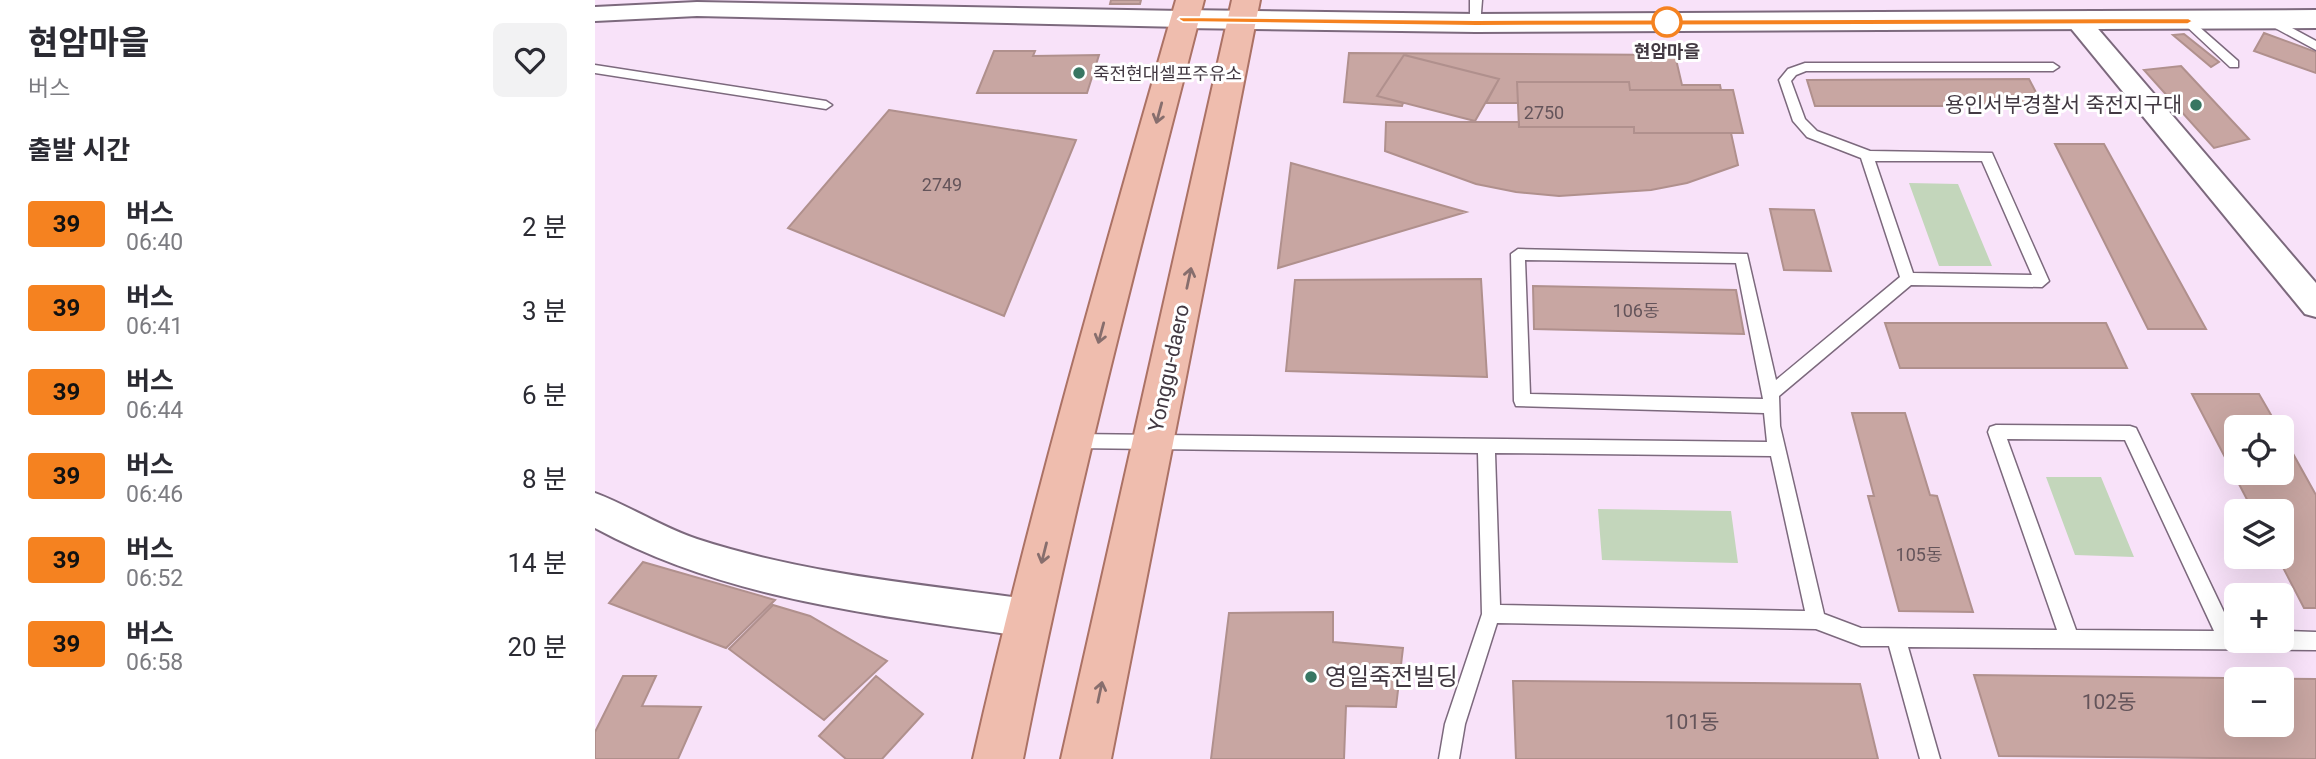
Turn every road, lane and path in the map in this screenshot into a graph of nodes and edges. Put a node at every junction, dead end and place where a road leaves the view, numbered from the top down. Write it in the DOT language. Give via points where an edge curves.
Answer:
graph roads {
  1 [pos="743,5"];
  2 [pos="1187,10"];
  3 [pos="1245,10"];
  4 [pos="2180,10"];
  5 [pos="1476,11"];
  6 [pos="595,14"];
  7 [pos="2316,19"];
  8 [pos="2270,20"];
  9 [pos="2078,21"];
  10 [pos="2316,46"];
  11 [pos="2234,64"];
  12 [pos="2053,67"];
  13 [pos="595,69"];
  14 [pos="826,105"];
  15 [pos="1869,156"];
  16 [pos="1908,279"];
  17 [pos="2316,305"];
  18 [pos="1770,400"];
  19 [pos="1071,441"];
  20 [pos="1153,442"];
  21 [pos="1486,444"];
  22 [pos="1777,449"];
  23 [pos="595,509"];
  24 [pos="1491,614"];
  25 [pos="1028,618"];
  26 [pos="1816,620"];
  27 [pos="2224,633"];
  28 [pos="1896,637"];
  29 [pos="2070,639"];
  30 [pos="2224,641"];
  31 [pos="2294,641"];
  32 [pos="2316,641"];
  33 [pos="1000,748"];
  34 [pos="1088,751"];
  35 [pos="1449,759"];
  36 [pos="1930,759"];
  1 -- 2 [label="street"];
  1 -- 6 [label="street"];
  2 -- 3 [label="street"];
  2 -- 19 [label="main road, one-way"];
  3 -- 5 [label="street"];
  20 -- 3 [label="main road, Yonggu-daero, one-way"];
  4 -- 8 [label="street"];
  4 -- 9 [label="street"];
  4 -- 11 [label="lane"];
  5 -- 9 [label="street"];
  7 -- 8 [label="street"];
  8 -- 10 [label="lane"];
  9 -- 17 [label="street"];
  12 -- 15 [label="lane" via="1805,67 1792,72 1785,80 1799,121 1811,134"];
  13 -- 14 [label="lane"];
  15 -- 16 [label="lane"];
  15 -- 16 [label="lane" via="1987,156 2042,281"];
  16 -- 18 [label="lane"];
  18 -- 18 [label="lane" via="1522,401 1518,254 1742,258"];
  18 -- 22 [label="lane"];
  19 -- 20 [label="lane"];
  19 -- 25 [label="main road, one-way"];
  20 -- 21 [label="lane"];
  34 -- 20 [label="main road, Yonggu-daero, one-way"];
  21 -- 22 [label="lane"];
  21 -- 24 [label="lane"];
  22 -- 26 [label="lane"];
  23 -- 25 [label="street" via="627,529 785,580"];
  24 -- 26 [label="lane"];
  24 -- 35 [label="lane" via="1455,724"];
  25 -- 33 [label="main road"];
  26 -- 28 [label="lane" via="1861,637"];
  27 -- 29 [label="lane" via="2130,433 1996,432"];
  28 -- 29 [label="lane"];
  28 -- 36 [label="lane"];
  29 -- 30 [label="lane"];
  31 -- 32 [label="lane"];
}
